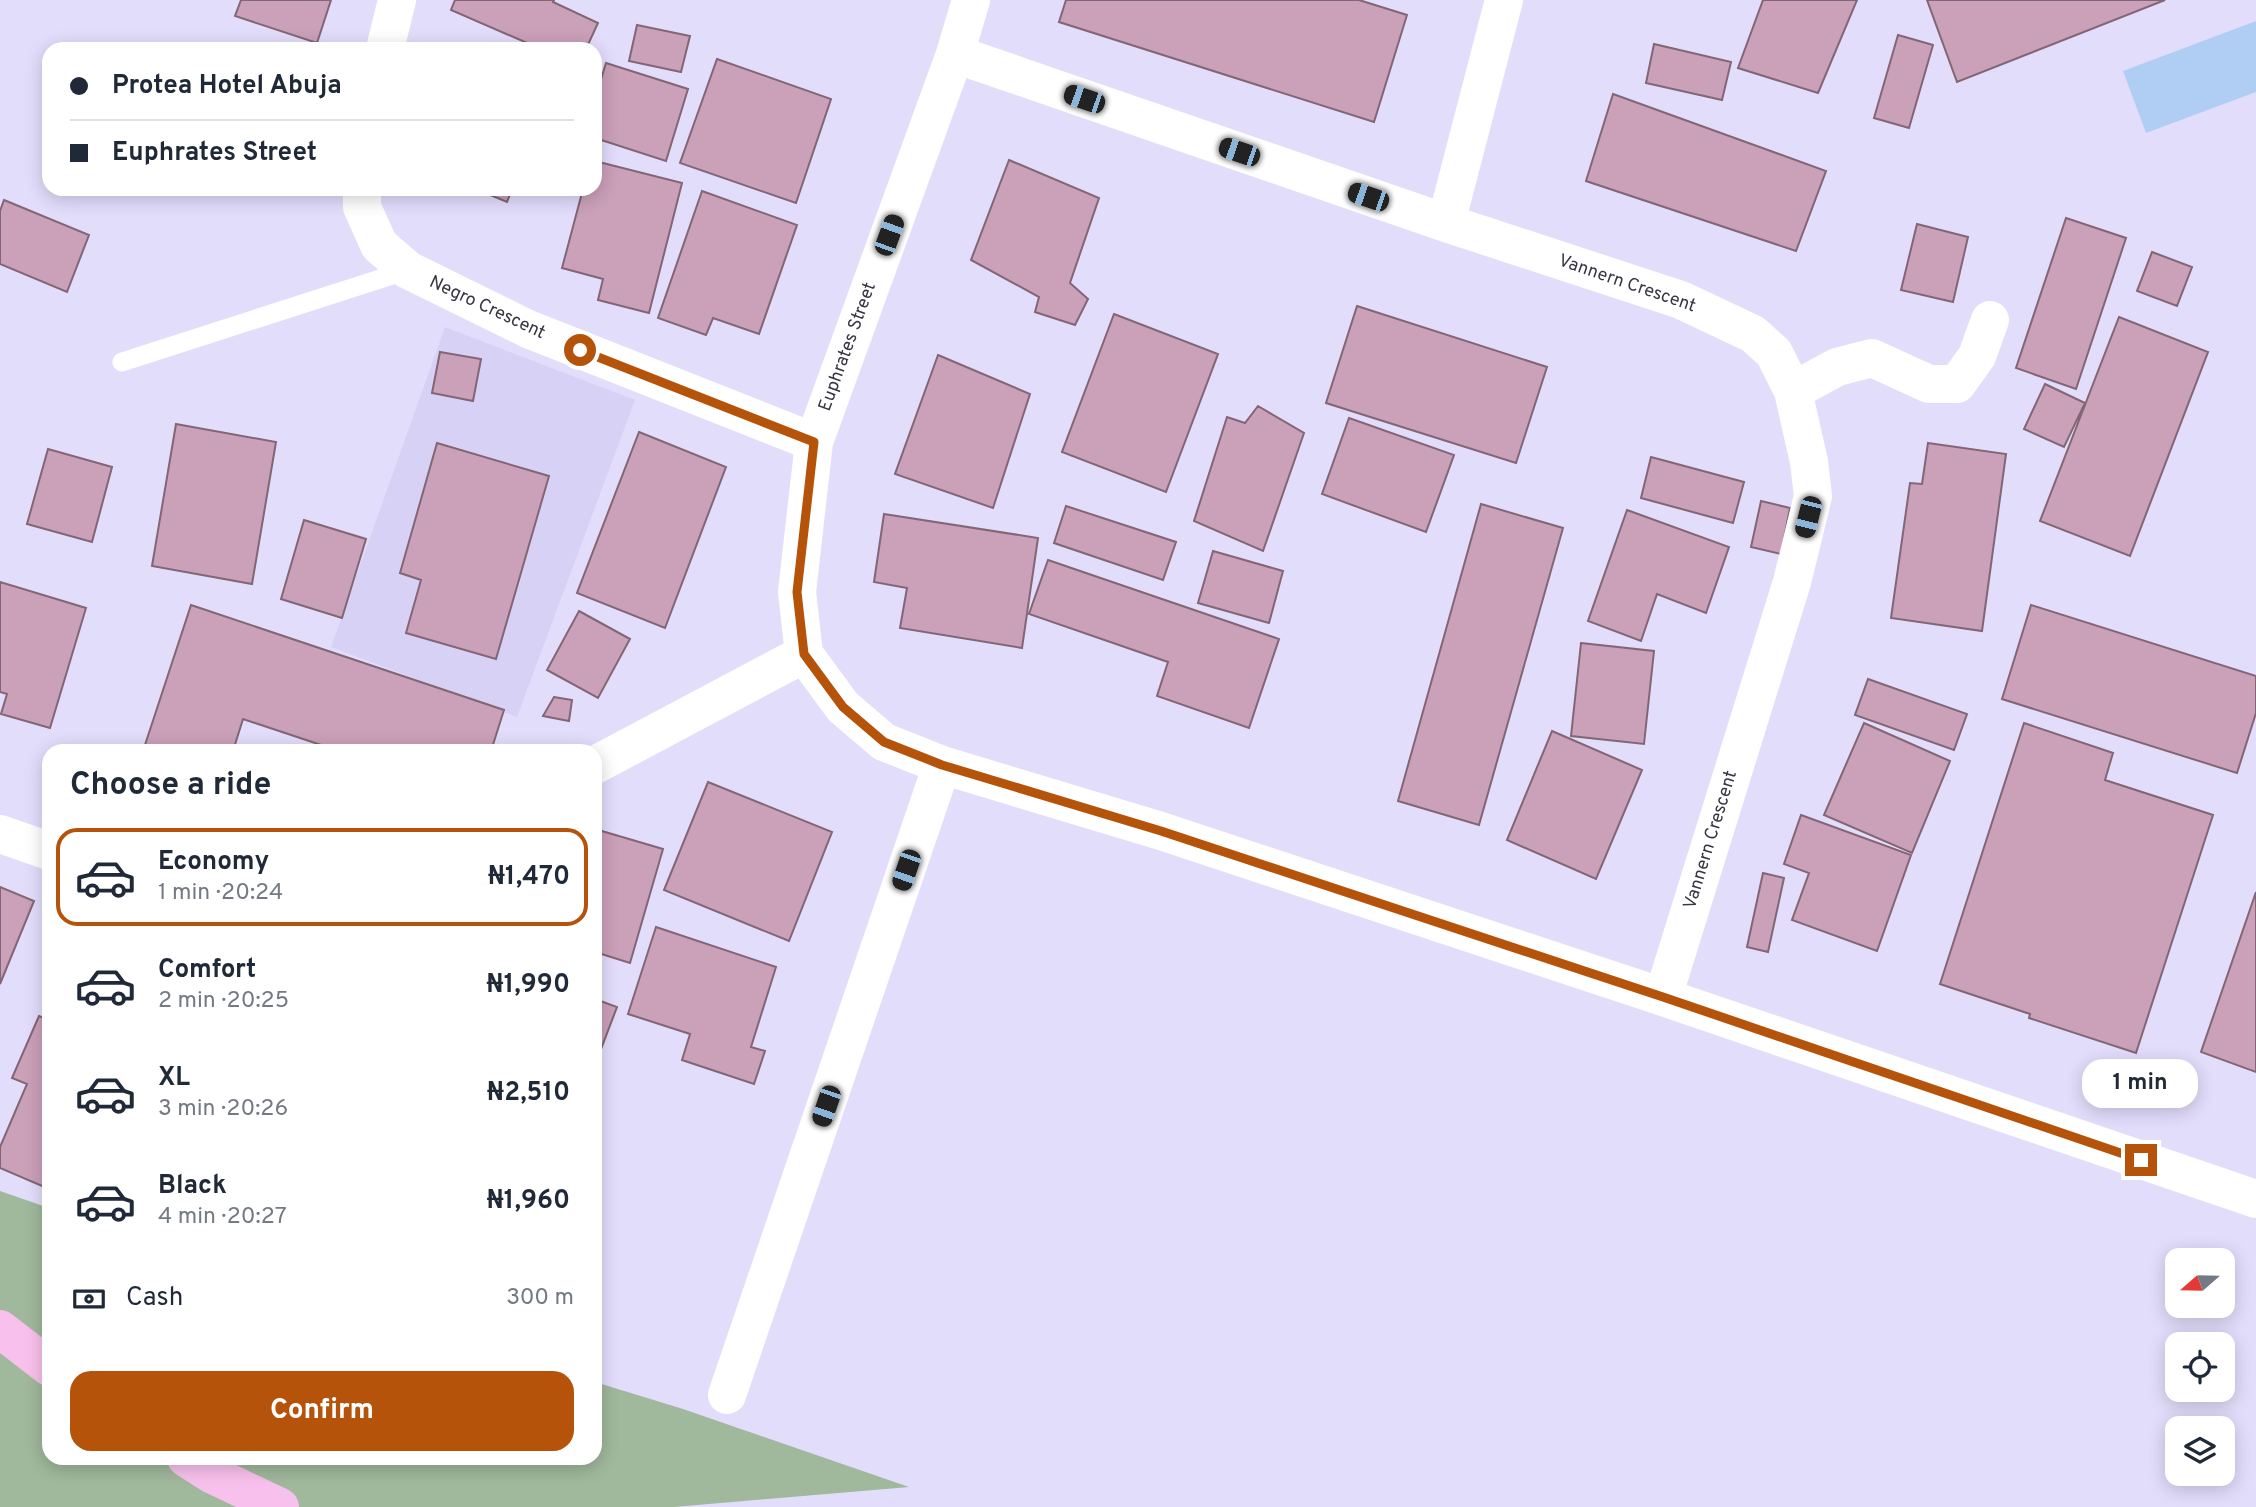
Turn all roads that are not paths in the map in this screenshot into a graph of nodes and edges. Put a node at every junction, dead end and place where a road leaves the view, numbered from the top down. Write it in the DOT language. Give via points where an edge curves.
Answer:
graph roads {
  1 [pos="397,0"];
  2 [pos="971,0"];
  3 [pos="1504,0"];
  4 [pos="387,42"];
  5 [pos="955,54"];
  6 [pos="362,196"];
  7 [pos="1446,223"];
  8 [pos="408,270"];
  9 [pos="1990,320"];
  10 [pos="122,362"];
  11 [pos="1793,391"];
  12 [pos="814,442"];
  13 [pos="804,654"];
  14 [pos="602,761"];
  15 [pos="942,765"];
  16 [pos="0,834"];
  17 [pos="42,849"];
  18 [pos="1663,997"];
  19 [pos="2256,1199"];
  20 [pos="0,1329"];
  21 [pos="42,1362"];
  22 [pos="727,1395"];
  23 [pos="197,1465"];
  24 [pos="280,1507"];
  1 -- 4 [label="street"];
  2 -- 5 [label="street, Euphrates Street"];
  3 -- 7 [label="street"];
  5 -- 7 [label="street, Vannern Crescent"];
  5 -- 12 [label="street, Euphrates Street"];
  6 -- 8 [label="street, Negro Crescent" via="362,207 379,246"];
  7 -- 11 [label="street, Vannern Crescent" via="1681,300 1753,334 1774,353"];
  8 -- 10 [label="lane"];
  8 -- 12 [label="street, Negro Crescent" via="528,329"];
  9 -- 11 [label="street" via="1977,356 1957,384 1929,384 1872,358 1837,367"];
  11 -- 18 [label="street, Vannern Crescent" via="1813,496 1792,582"];
  12 -- 13 [label="street, Euphrates Street" via="797,592"];
  13 -- 14 [label="street"];
  13 -- 15 [label="street, Euphrates Street" via="843,707 884,742"];
  15 -- 18 [label="street, Euphrates Street" via="1161,831"];
  15 -- 22 [label="street"];
  16 -- 17 [label="street"];
  18 -- 19 [label="street, Euphrates Street"];
  20 -- 21 [label="highway"];
  23 -- 24 [label="highway"];
}
